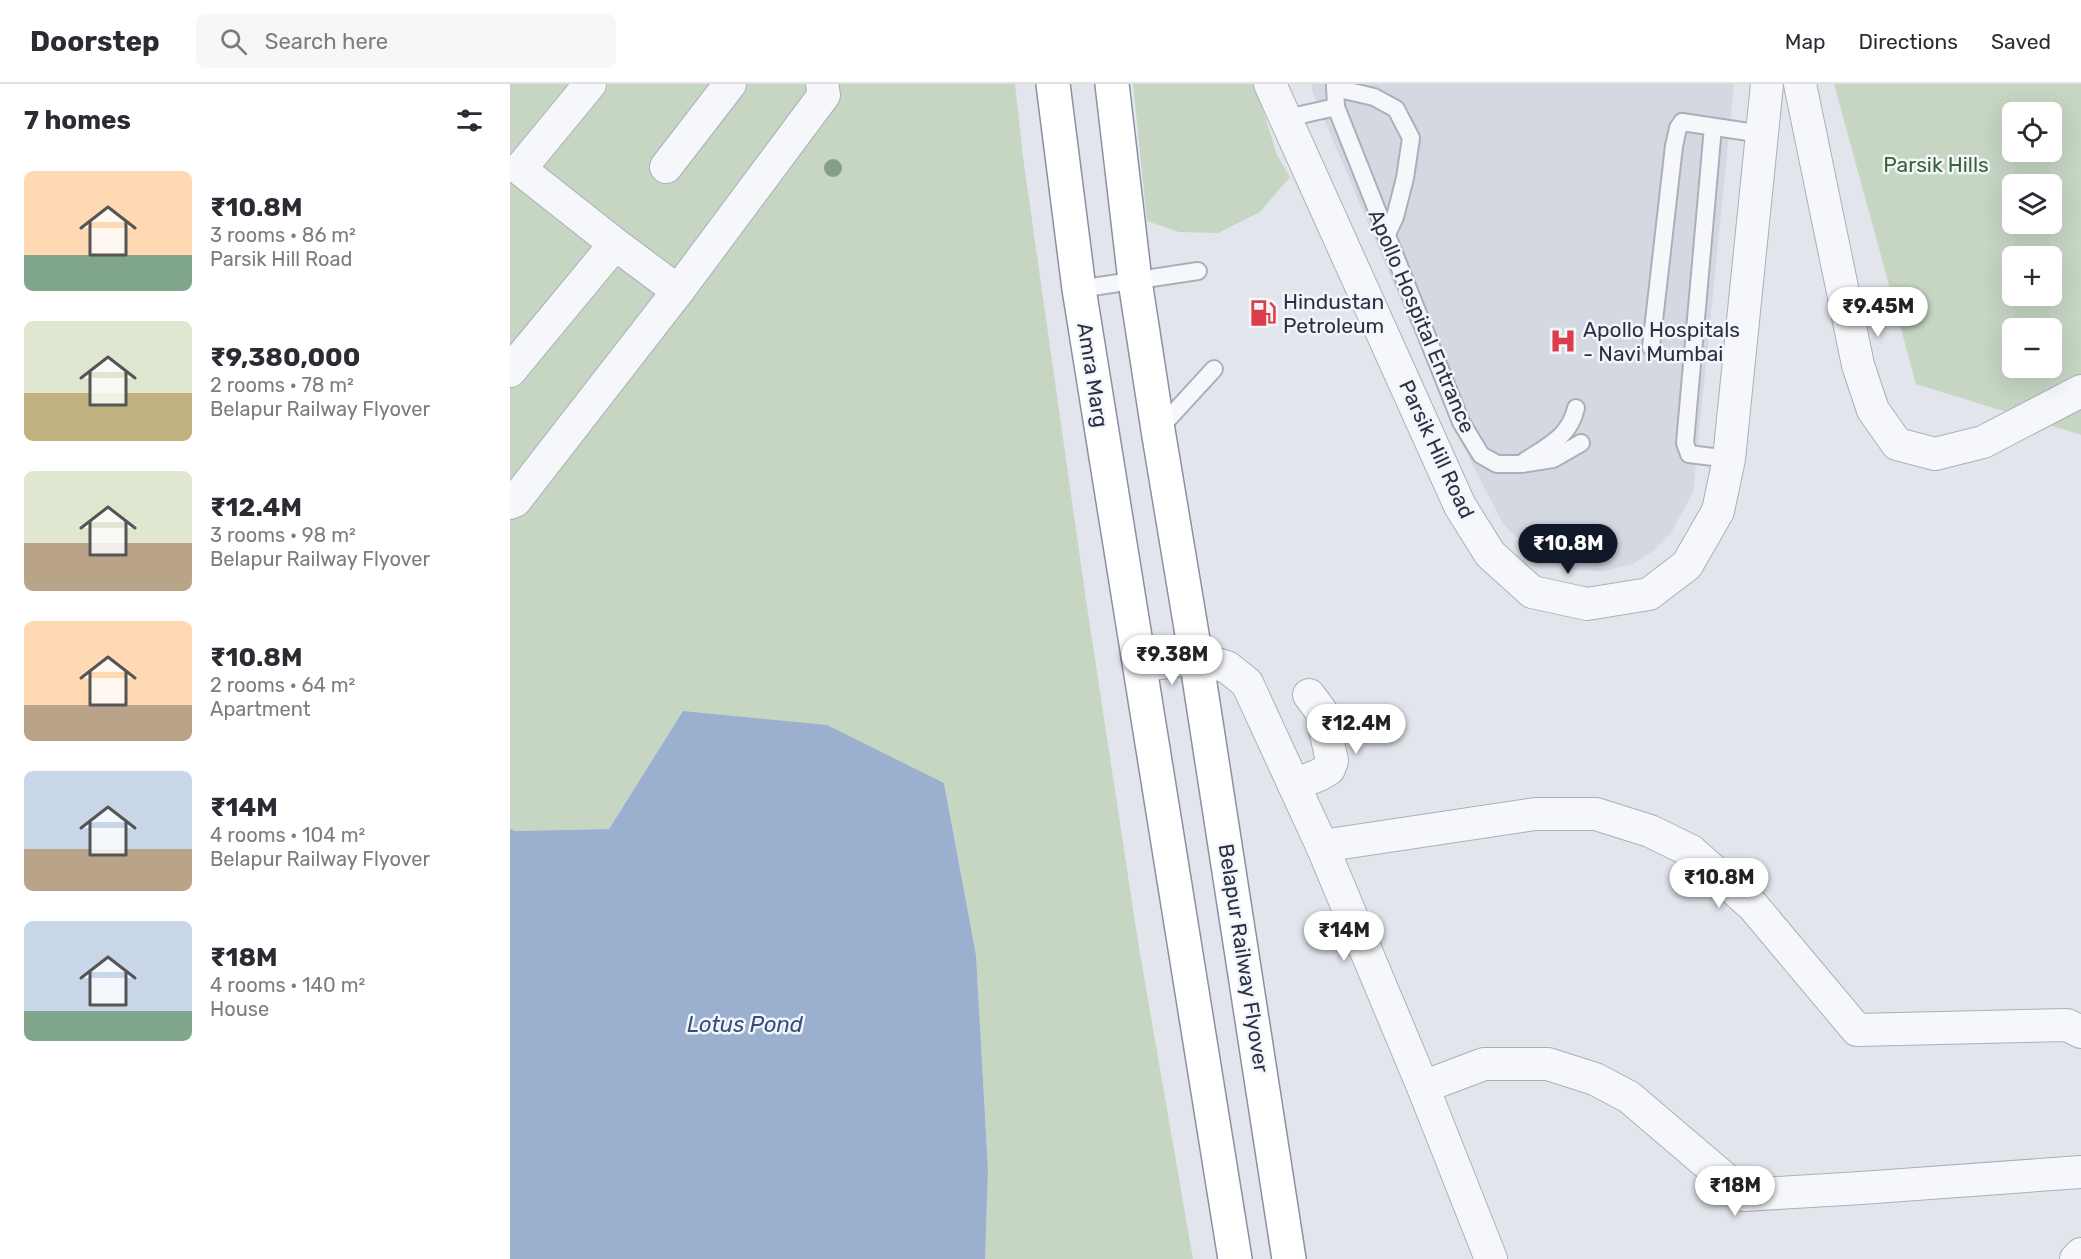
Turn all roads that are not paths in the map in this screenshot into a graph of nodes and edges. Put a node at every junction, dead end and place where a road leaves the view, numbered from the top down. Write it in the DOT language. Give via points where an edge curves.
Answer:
graph roads {
  1 [pos="590,84"];
  2 [pos="730,84"];
  3 [pos="822,84"];
  4 [pos="1053,84"];
  5 [pos="1112,84"];
  6 [pos="1270,84"];
  7 [pos="1767,84"];
  8 [pos="1800,84"];
  9 [pos="1335,86"];
  10 [pos="1336,107"];
  11 [pos="1287,118"];
  12 [pos="1713,127"];
  13 [pos="1762,134"];
  14 [pos="666,167"];
  15 [pos="515,175"];
  16 [pos="1386,236"];
  17 [pos="615,244"];
  18 [pos="1198,271"];
  19 [pos="1135,281"];
  20 [pos="1079,290"];
  21 [pos="678,291"];
  22 [pos="1651,347"];
  23 [pos="1215,369"];
  24 [pos="510,371"];
  25 [pos="2081,391"];
  26 [pos="1576,408"];
  27 [pos="1158,430"];
  28 [pos="1581,443"];
  29 [pos="1729,459"];
  30 [pos="1522,464"];
  31 [pos="510,504"];
  32 [pos="1196,658"];
  33 [pos="1140,666"];
  34 [pos="1309,695"];
  35 [pos="1294,785"];
  36 [pos="1322,846"];
  37 [pos="2081,1032"];
  38 [pos="1423,1087"];
  39 [pos="2081,1172"];
  40 [pos="2081,1254"];
  41 [pos="1235,1259"];
  42 [pos="1290,1259"];
  43 [pos="1491,1259"];
  44 [pos="2076,1259"];
  1 -- 15 [label="street"];
  2 -- 14 [label="street"];
  3 -- 21 [label="street" via="824,94"];
  4 -- 20 [label="highway, Amra Marg"];
  5 -- 19 [label="highway"];
  6 -- 11 [label="street, Parsik Hill Road"];
  7 -- 13 [label="street, Parsik Hill Road"];
  8 -- 25 [label="street" via="1858,365 1873,410 1897,444 1935,454 1983,442"];
  9 -- 10 [label="lane, Apollo Hospital Entrance"];
  9 -- 16 [label="lane" via="1374,97 1396,109 1411,138 1405,178"];
  10 -- 11 [label="lane"];
  10 -- 16 [label="lane, Apollo Hospital Entrance"];
  11 -- 29 [label="street, Parsik Hill Road" via="1460,506 1490,554 1532,592 1587,604 1649,594 1687,565 1718,511"];
  12 -- 13 [label="lane"];
  12 -- 22 [label="lane" via="1682,122 1678,128"];
  12 -- 29 [label="lane" via="1684,442 1689,454"];
  13 -- 29 [label="street, Parsik Hill Road"];
  15 -- 17 [label="street"];
  16 -- 30 [label="lane, Apollo Hospital Entrance" via="1466,431 1481,455 1497,464"];
  17 -- 21 [label="street"];
  17 -- 24 [label="street"];
  18 -- 19 [label="lane"];
  19 -- 20 [label="lane"];
  19 -- 27 [label="highway"];
  20 -- 33 [label="highway, Amra Marg"];
  21 -- 31 [label="street"];
  23 -- 27 [label="lane"];
  26 -- 30 [label="lane" via="1573,421 1561,437"];
  27 -- 32 [label="highway"];
  28 -- 30 [label="lane, Apollo Hospital Entrance" via="1553,459"];
  32 -- 33 [label="street"];
  32 -- 35 [label="street" via="1227,667 1247,683"];
  32 -- 42 [label="highway, Belapur Railway Flyover"];
  33 -- 41 [label="highway"];
  34 -- 35 [label="street" via="1321,711 1332,761 1329,769"];
  35 -- 36 [label="street"];
  36 -- 37 [label="street" via="1535,814 1596,814 1650,831 1690,851 1753,906 1857,1030 2067,1025"];
  36 -- 38 [label="street"];
  38 -- 39 [label="street" via="1484,1064 1548,1064 1595,1079 1629,1097 1744,1195"];
  38 -- 43 [label="street"];
  40 -- 44 [label="street"];
}
